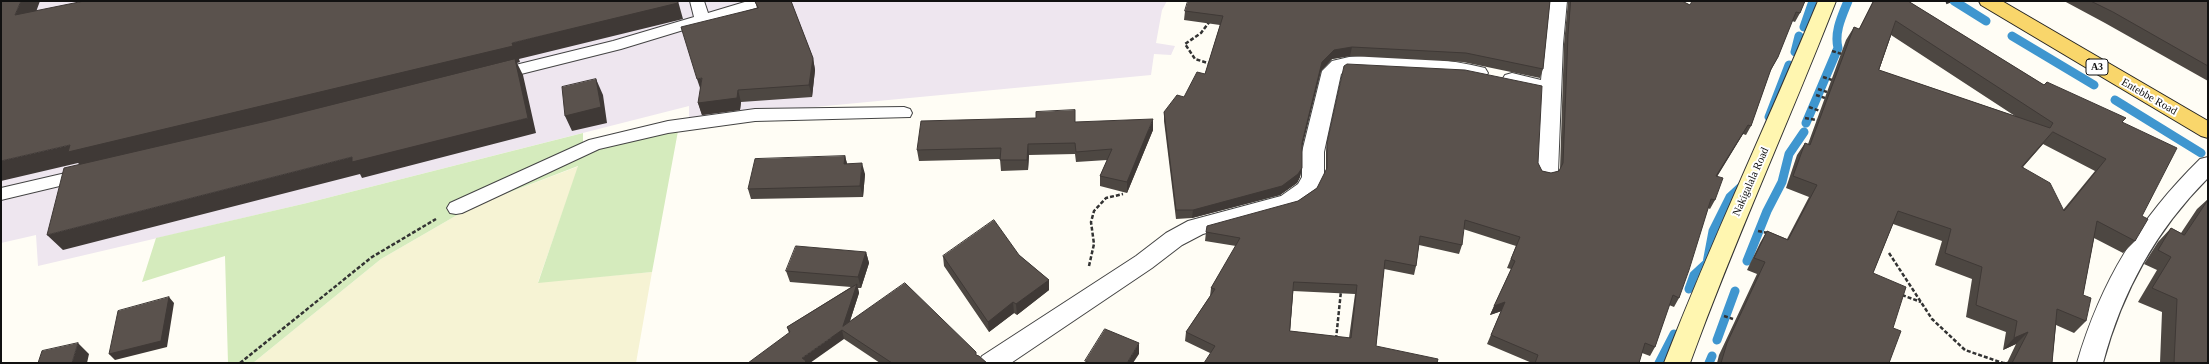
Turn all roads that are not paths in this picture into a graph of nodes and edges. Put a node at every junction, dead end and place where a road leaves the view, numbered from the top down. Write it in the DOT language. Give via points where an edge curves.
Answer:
graph roads {
  1 [pos="697,1"];
  2 [pos="764,1"];
  3 [pos="1558,1"];
  4 [pos="1827,1"];
  5 [pos="1988,1"];
  6 [pos="739,5"];
  7 [pos="702,19"];
  8 [pos="486,78"];
  9 [pos="1550,89"];
  10 [pos="904,113"];
  11 [pos="2208,131"];
  12 [pos="2208,165"];
  13 [pos="101,171"];
  14 [pos="1547,172"];
  15 [pos="1,194"];
  16 [pos="456,208"];
  17 [pos="991,363"];
  18 [pos="1677,363"];
  19 [pos="2090,363"];
  1 -- 7 [label="lane"];
  2 -- 6 [label="lane"];
  3 -- 9 [label="street" via="1552,42"];
  4 -- 18 [label="street, Nakigalala Road" via="1784,108 1702,296"];
  5 -- 11 [label="main road, Entebbe Road / A3"];
  6 -- 7 [label="lane"];
  7 -- 8 [label="lane" via="616,45"];
  9 -- 14 [label="street" via="1551,125"];
  9 -- 17 [label="street" via="1463,70 1379,63 1340,65 1332,71 1313,152 1313,177 1306,190 1288,202 1196,227 1174,239 1144,262"];
  10 -- 16 [label="lane" via="755,115 668,127 595,144"];
  12 -- 19 [label="street" via="2153,226 2120,278 2098,330"];
  13 -- 15 [label="lane"];
}
